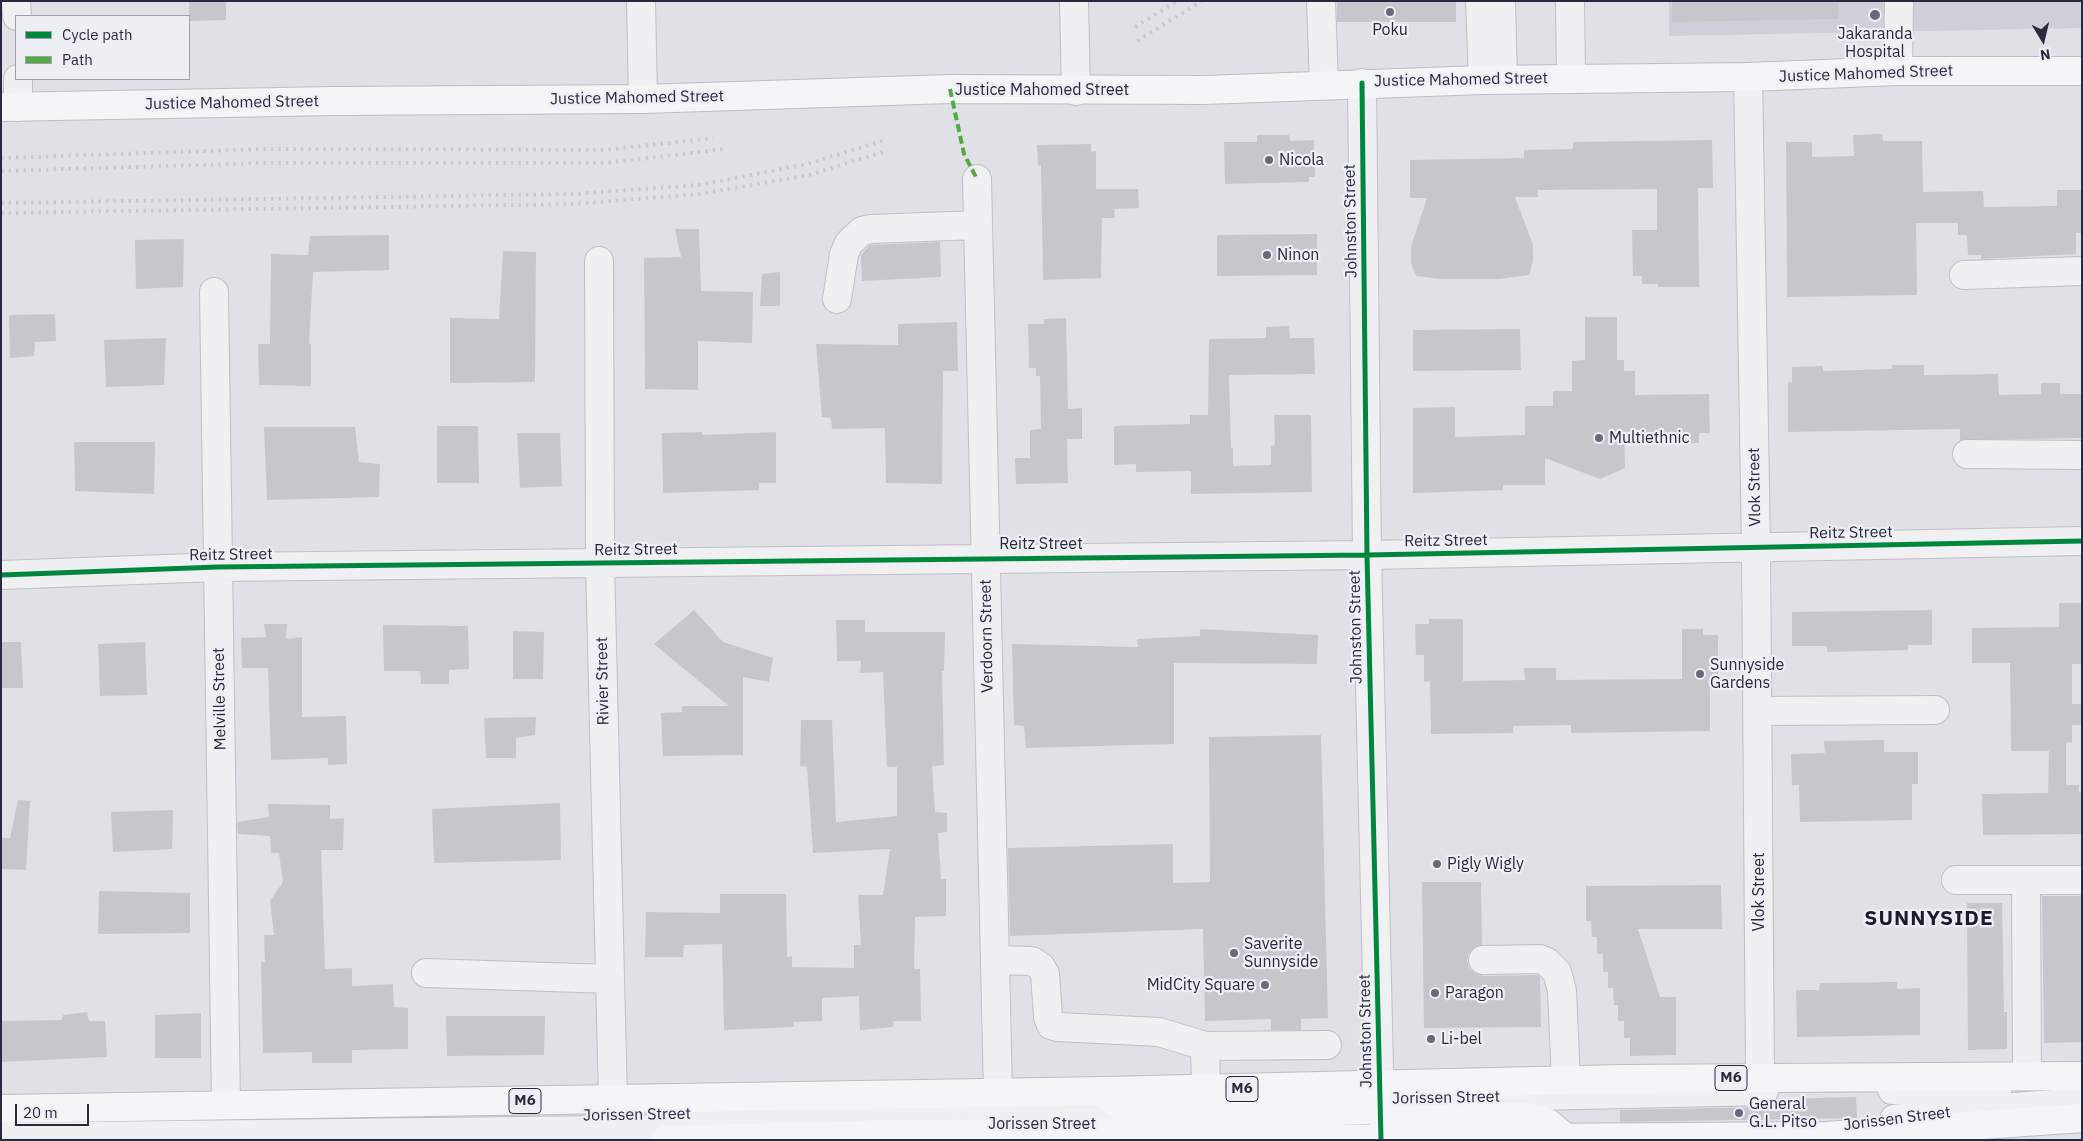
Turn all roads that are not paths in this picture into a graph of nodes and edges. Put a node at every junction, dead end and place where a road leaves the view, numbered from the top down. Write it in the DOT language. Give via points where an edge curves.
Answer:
graph roads {
  1 [pos="16,1"];
  2 [pos="642,1"];
  3 [pos="1074,1"];
  4 [pos="1321,1"];
  5 [pos="1480,1"];
  6 [pos="1501,1"];
  7 [pos="1570,1"];
  8 [pos="1899,1"];
  9 [pos="16,15"];
  10 [pos="1898,71"];
  11 [pos="2082,71"];
  12 [pos="1748,77"];
  13 [pos="1571,78"];
  14 [pos="18,80"];
  15 [pos="1493,80"];
  16 [pos="1362,83"];
  17 [pos="1324,84"];
  18 [pos="1076,91"];
  19 [pos="643,99"];
  20 [pos="10,107"];
  21 [pos="977,179"];
  22 [pos="978,225"];
  23 [pos="599,261"];
  24 [pos="2082,271"];
  25 [pos="1964,275"];
  26 [pos="214,292"];
  27 [pos="837,299"];
  28 [pos="1967,454"];
  29 [pos="2082,455"];
  30 [pos="2082,541"];
  31 [pos="1756,547"];
  32 [pos="1367,555"];
  33 [pos="985,557"];
  34 [pos="600,563"];
  35 [pos="218,567"];
  36 [pos="1,575"];
  37 [pos="1935,710"];
  38 [pos="1757,711"];
  39 [pos="1956,880"];
  40 [pos="2026,880"];
  41 [pos="2082,880"];
  42 [pos="995,960"];
  43 [pos="1483,960"];
  44 [pos="426,973"];
  45 [pos="610,979"];
  46 [pos="1327,1045"];
  47 [pos="1205,1046"];
  48 [pos="2027,1076"];
  49 [pos="2082,1076"];
  50 [pos="1760,1078"];
  51 [pos="1566,1081"];
  52 [pos="1206,1089"];
  53 [pos="2082,1092"];
  54 [pos="998,1093"];
  55 [pos="1112,1099"];
  56 [pos="614,1100"];
  57 [pos="2082,1102"];
  58 [pos="226,1105"];
  59 [pos="1,1109"];
  60 [pos="1380,1118"];
  61 [pos="2082,1118"];
  62 [pos="1,1123"];
  63 [pos="1563,1136"];
  64 [pos="1,1137"];
  65 [pos="995,1137"];
  66 [pos="665,1140"];
  1 -- 9 [label="street"];
  2 -- 19 [label="street"];
  3 -- 18 [label="street"];
  4 -- 17 [label="street"];
  5 -- 15 [label="street"];
  6 -- 15 [label="street"];
  7 -- 13 [label="street"];
  8 -- 10 [label="street"];
  10 -- 11 [label="main road, Justice Mahomed Street"];
  10 -- 12 [label="main road, Justice Mahomed Street"];
  12 -- 13 [label="main road, Justice Mahomed Street"];
  12 -- 31 [label="street, Vlok Street"];
  13 -- 15 [label="main road, Justice Mahomed Street"];
  14 -- 20 [label="street"];
  15 -- 16 [label="main road, Justice Mahomed Street"];
  16 -- 17 [label="main road, Justice Mahomed Street"];
  16 -- 32 [label="street, Johnston Street"];
  17 -- 18 [label="main road, Justice Mahomed Street" via="1204,90"];
  18 -- 19 [label="main road, Justice Mahomed Street" via="940,90"];
  19 -- 20 [label="main road, Justice Mahomed Street"];
  21 -- 22 [label="street, Verdoorn Street"];
  22 -- 27 [label="street" via="862,231 849,243 844,254"];
  22 -- 33 [label="street, Verdoorn Street"];
  23 -- 34 [label="street, Rivier Street"];
  24 -- 25 [label="street"];
  26 -- 35 [label="street, Melville Street"];
  28 -- 29 [label="street"];
  30 -- 31 [label="street, Reitz Street"];
  31 -- 32 [label="street, Reitz Street"];
  31 -- 38 [label="street, Vlok Street"];
  32 -- 33 [label="street, Reitz Street"];
  32 -- 60 [label="street, Johnston Street"];
  33 -- 34 [label="street, Reitz Street"];
  33 -- 42 [label="street, Verdoorn Street"];
  34 -- 35 [label="street, Reitz Street"];
  34 -- 45 [label="street, Rivier Street"];
  35 -- 36 [label="street, Reitz Street"];
  35 -- 58 [label="street, Melville Street"];
  37 -- 38 [label="street"];
  38 -- 50 [label="street, Vlok Street"];
  39 -- 40 [label="street"];
  40 -- 41 [label="street"];
  40 -- 48 [label="street"];
  42 -- 47 [label="street" via="1032,962 1042,967 1048,1017 1051,1025 1058,1028 1159,1032"];
  42 -- 54 [label="street, Verdoorn Street"];
  43 -- 51 [label="street" via="1540,959 1557,972 1562,991"];
  44 -- 45 [label="street"];
  45 -- 56 [label="street, Rivier Street"];
  46 -- 47 [label="street"];
  47 -- 52 [label="street"];
  48 -- 49 [label="main road, Jorissen Street / M6"];
  48 -- 50 [label="main road, Jorissen Street / M6"];
  50 -- 51 [label="main road, Jorissen Street / M6"];
  51 -- 60 [label="main road, Jorissen Street / M6"];
  52 -- 55 [label="main road, Jorissen Street / M6"];
  52 -- 60 [label="main road, Jorissen Street / M6"];
  53 -- 60 [label="street, Jorissen Street" via="1845,1089"];
  54 -- 55 [label="main road, Jorissen Street / M6"];
  54 -- 56 [label="main road, Jorissen Street / M6"];
  55 -- 60 [label="main road" via="1133,1110"];
  55 -- 62 [label="street, Jorissen Street"];
  56 -- 58 [label="main road, Jorissen Street / M6"];
  57 -- 63 [label="street, Jorissen Street" via="1972,1110 1843,1126"];
  58 -- 59 [label="main road, Jorissen Street / M6"];
  60 -- 63 [label="main road, Jorissen Street / M6"];
  60 -- 64 [label="street, Jorissen Street"];
  60 -- 65 [label="main road, Jorissen Street / M6"];
  61 -- 63 [label="main road, Jorissen Street / M6" via="1863,1135"];
  65 -- 66 [label="main road, Jorissen Street / M6" via="896,1134"];
}
